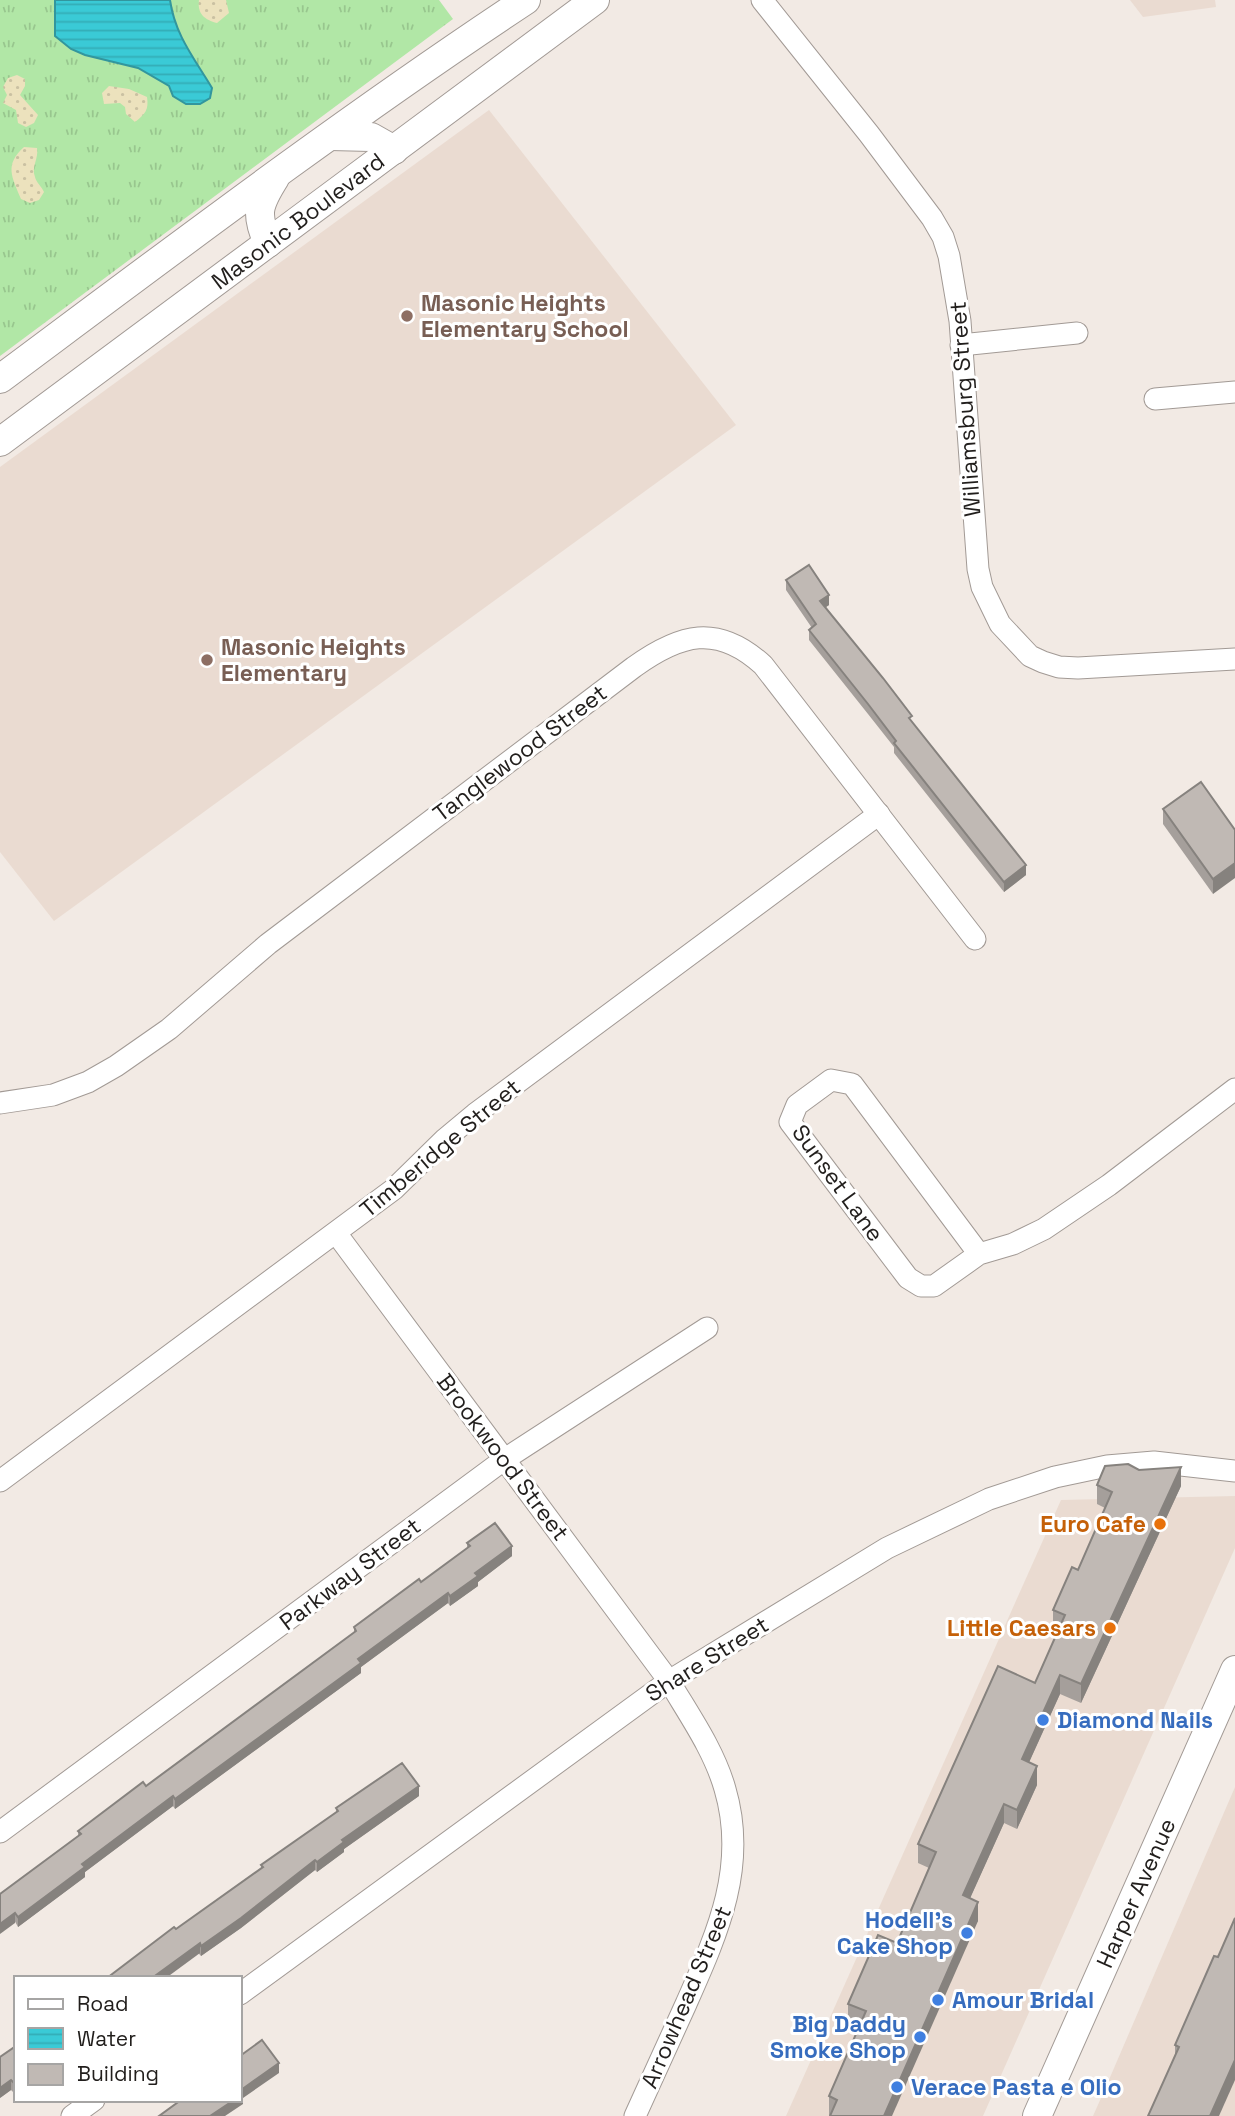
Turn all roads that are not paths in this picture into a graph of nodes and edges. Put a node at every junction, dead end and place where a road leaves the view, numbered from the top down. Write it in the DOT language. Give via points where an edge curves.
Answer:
graph roads {
  1 [pos="526,0"];
  2 [pos="595,0"];
  3 [pos="762,0"];
  4 [pos="452,49"];
  5 [pos="488,80"];
  6 [pos="331,136"];
  7 [pos="394,150"];
  8 [pos="278,173"];
  9 [pos="268,243"];
  10 [pos="1077,333"];
  11 [pos="961,345"];
  12 [pos="0,379"];
  13 [pos="1235,393"];
  14 [pos="1155,399"];
  15 [pos="0,442"];
  16 [pos="1235,659"];
  17 [pos="879,814"];
  18 [pos="975,939"];
  19 [pos="1235,1089"];
  20 [pos="0,1103"];
  21 [pos="336,1233"];
  22 [pos="979,1254"];
  23 [pos="707,1328"];
  24 [pos="505,1459"];
  25 [pos="1235,1471"];
  26 [pos="2,1475"];
  27 [pos="1235,1670"];
  28 [pos="669,1681"];
  29 [pos="0,1832"];
  30 [pos="242,1993"];
  31 [pos="91,2102"];
  32 [pos="72,2116"];
  33 [pos="635,2116"];
  34 [pos="1037,2116"];
  1 -- 4 [label="main road, Masonic Boulevard"];
  2 -- 5 [label="main road, Masonic Boulevard"];
  3 -- 11 [label="street, Williamsburg Street" via="937,228 955,282"];
  4 -- 5 [label="main road" via="473,57"];
  4 -- 6 [label="main road, Masonic Boulevard"];
  5 -- 7 [label="main road, Masonic Boulevard"];
  6 -- 7 [label="main road" via="371,137"];
  6 -- 8 [label="main road, Masonic Boulevard"];
  7 -- 9 [label="main road, Masonic Boulevard"];
  8 -- 9 [label="main road" via="260,203 259,224"];
  8 -- 12 [label="main road, Masonic Boulevard"];
  9 -- 15 [label="main road, Masonic Boulevard"];
  10 -- 11 [label="street"];
  11 -- 16 [label="street, Williamsburg Street" via="978,569 990,605 1015,642 1030,656 1059,667"];
  13 -- 14 [label="street"];
  17 -- 18 [label="street, Tanglewood Street"];
  17 -- 20 [label="street, Tanglewood Street" via="748,652 702,637 680,640 651,654 268,944 169,1030 88,1082 53,1095"];
  17 -- 21 [label="street, Timberidge Street" via="475,1114 394,1189"];
  19 -- 22 [label="street, Sunset Lane" via="1044,1229"];
  21 -- 24 [label="street, Brookwood Street"];
  21 -- 26 [label="street, Timberidge Street"];
  22 -- 22 [label="street, Sunset Lane" via="934,1286 921,1286 908,1278 790,1122 797,1105 831,1080 852,1084"];
  23 -- 24 [label="street, Parkway Street"];
  24 -- 28 [label="street, Brookwood Street"];
  24 -- 29 [label="street, Parkway Street"];
  25 -- 28 [label="street, Share Street" via="1154,1462 1107,1466 989,1499 887,1548"];
  27 -- 34 [label="main road, Harper Avenue"];
  28 -- 30 [label="street, Share Street"];
  28 -- 33 [label="street, Arrowhead Street" via="712,1755 725,1788 731,1816 732,1873 713,1944"];
  31 -- 32 [label="street"];
}
